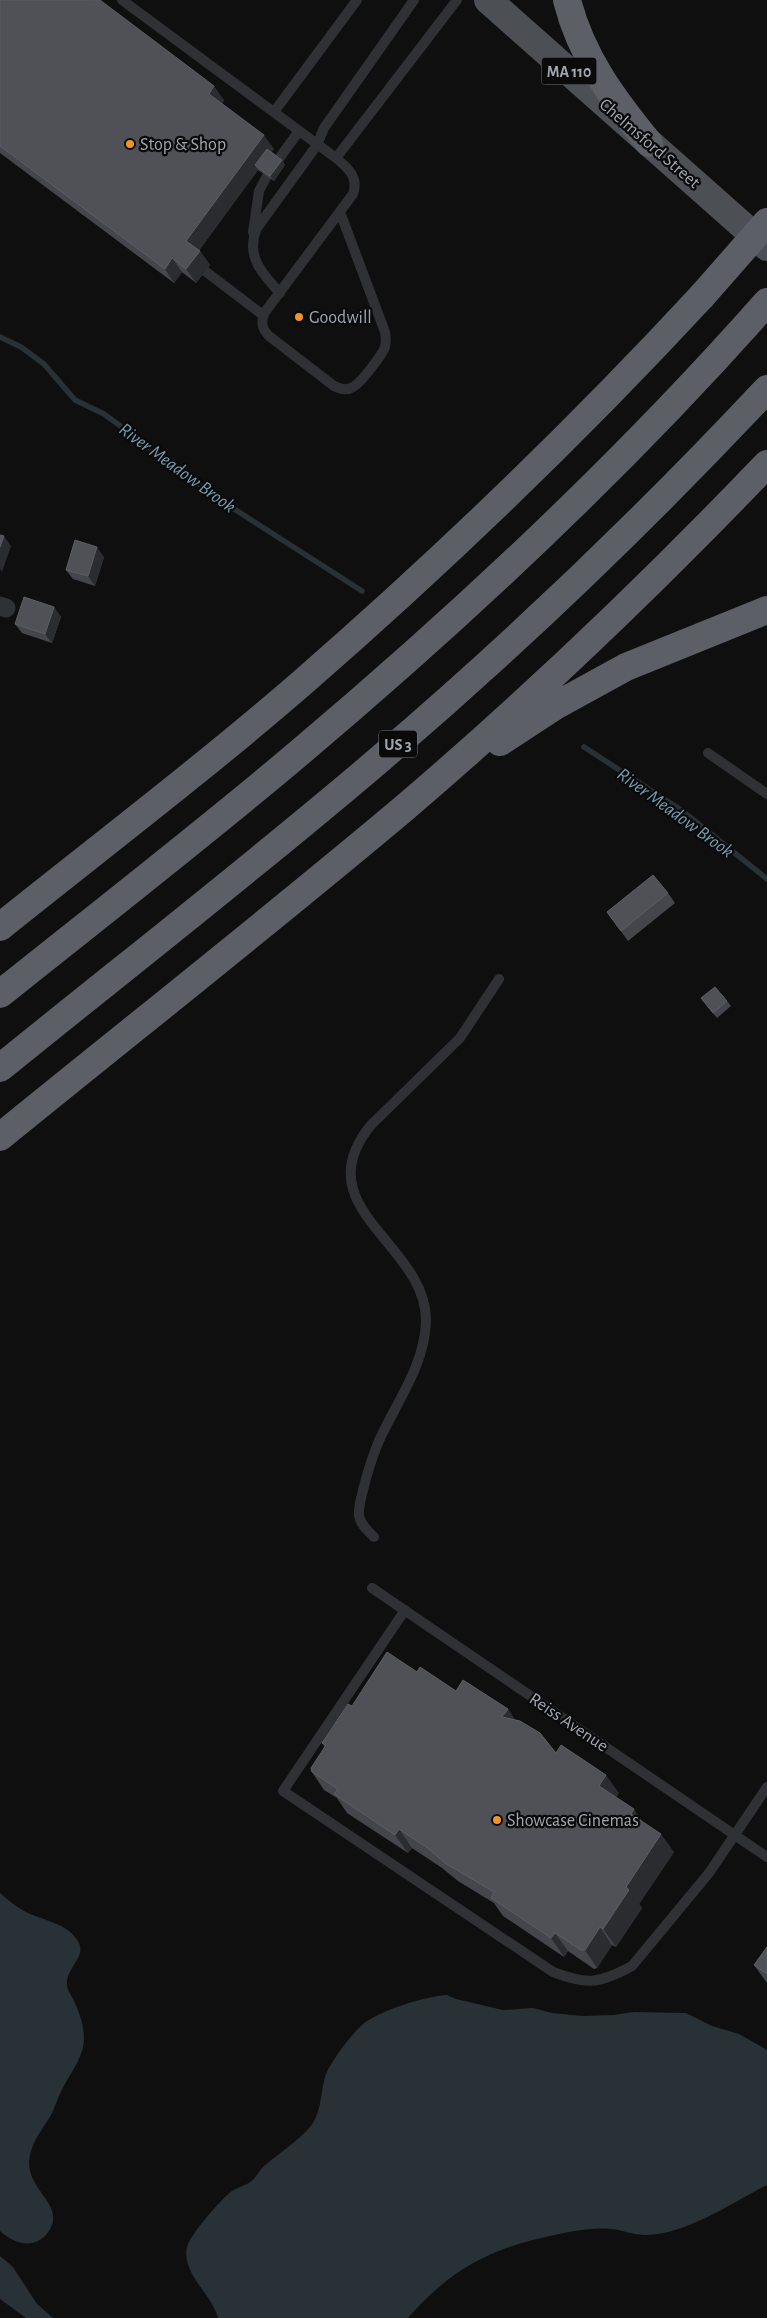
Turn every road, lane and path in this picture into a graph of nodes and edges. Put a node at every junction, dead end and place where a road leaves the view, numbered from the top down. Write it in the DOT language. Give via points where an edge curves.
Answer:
graph roads {
  1 [pos="122,0"];
  2 [pos="357,0"];
  3 [pos="414,0"];
  4 [pos="457,0"];
  5 [pos="488,0"];
  6 [pos="567,0"];
  7 [pos="274,112"];
  8 [pos="299,131"];
  9 [pos="649,143"];
  10 [pos="317,145"];
  11 [pos="336,158"];
  12 [pos="278,160"];
  13 [pos="267,176"];
  14 [pos="340,212"];
  15 [pos="767,222"];
  16 [pos="252,240"];
  17 [pos="767,247"];
  18 [pos="205,271"];
  19 [pos="280,293"];
  20 [pos="767,302"];
  21 [pos="264,315"];
  22 [pos="767,388"];
  23 [pos="767,464"];
  24 [pos="767,610"];
  25 [pos="708,753"];
  26 [pos="767,794"];
  27 [pos="402,809"];
  28 [pos="86,858"];
  29 [pos="0,914"];
  30 [pos="0,927"];
  31 [pos="499,979"];
  32 [pos="0,994"];
  33 [pos="136,1027"];
  34 [pos="0,1068"];
  35 [pos="0,1137"];
  36 [pos="0,1158"];
  37 [pos="374,1537"];
  38 [pos="372,1588"];
  39 [pos="405,1610"];
  40 [pos="767,1787"];
  41 [pos="735,1834"];
  42 [pos="767,1857"];
  1 -- 7 [label="lane"];
  2 -- 7 [label="lane"];
  3 -- 10 [label="lane" via="324,128"];
  4 -- 11 [label="lane"];
  5 -- 9 [label="main road, Chelmsford Street / MA 110"];
  6 -- 9 [label="highway" via="579,41 593,66 608,92"];
  7 -- 8 [label="lane"];
  8 -- 10 [label="lane"];
  8 -- 12 [label="lane"];
  9 -- 17 [label="main road, Chelmsford Street / MA 110"];
  10 -- 11 [label="lane"];
  10 -- 16 [label="lane" via="257,228"];
  11 -- 14 [label="lane" via="354,176 355,185"];
  13 -- 16 [label="lane" via="259,191"];
  14 -- 19 [label="lane"];
  14 -- 21 [label="lane" via="385,332 386,341 381,354 356,385 340,389 268,336 262,325"];
  15 -- 28 [label="highway, bridge" via="702,296 550,455 397,598 249,728"];
  16 -- 19 [label="lane" via="258,267"];
  18 -- 21 [label="lane"];
  19 -- 21 [label="lane"];
  20 -- 32 [label="highway" via="602,478 401,665 297,755"];
  22 -- 34 [label="highway, US 3" via="586,574 439,708 329,803"];
  23 -- 27 [label="highway" via="618,614"];
  24 -- 27 [label="highway" via="600,680 532,720"];
  25 -- 26 [label="lane"];
  27 -- 33 [label="highway"];
  28 -- 29 [label="highway"];
  28 -- 30 [label="highway"];
  31 -- 37 [label="lane" via="460,1038 371,1125 352,1154 349,1172 357,1201 410,1274 420,1294 426,1319 424,1340 414,1371 367,1474 359,1516"];
  33 -- 35 [label="highway"];
  33 -- 36 [label="highway"];
  38 -- 39 [label="lane, Reiss Avenue"];
  39 -- 41 [label="lane, Reiss Avenue"];
  39 -- 41 [label="lane" via="283,1791 553,1972 576,1981 595,1982 632,1966 709,1873"];
  40 -- 41 [label="lane"];
  41 -- 42 [label="lane, Reiss Avenue"];
}
